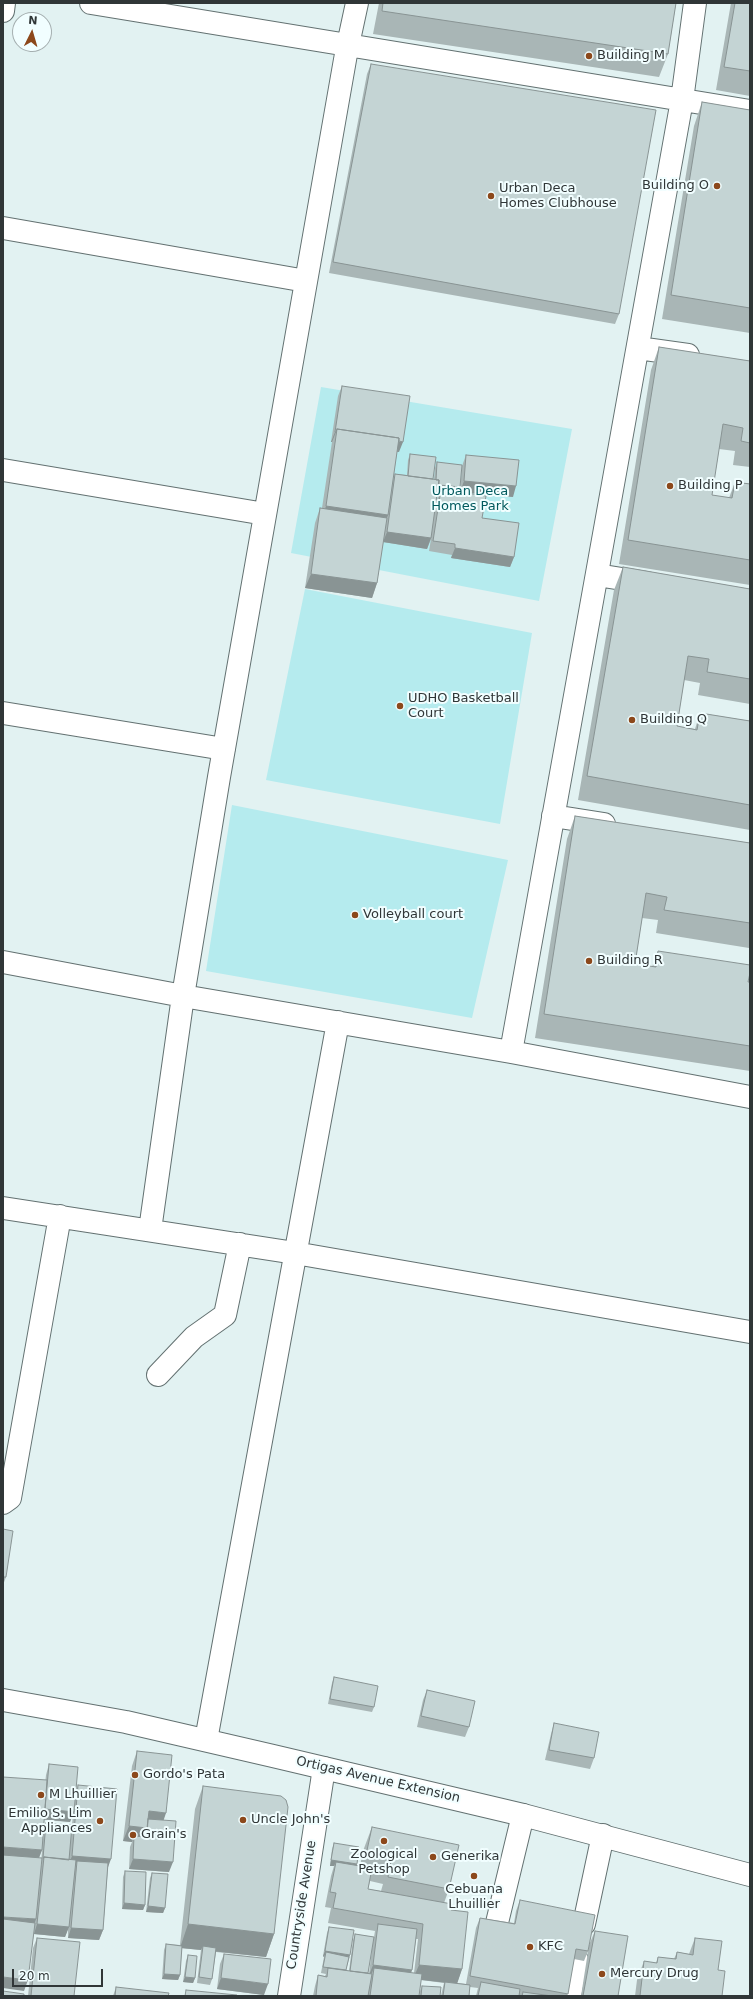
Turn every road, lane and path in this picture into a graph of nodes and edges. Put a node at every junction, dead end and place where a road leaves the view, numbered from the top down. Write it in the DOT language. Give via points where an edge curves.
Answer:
graph roads {
  1 [pos="4,3"];
  2 [pos="91,3"];
  3 [pos="357,3"];
  4 [pos="694,3"];
  5 [pos="3,10"];
  6 [pos="348,44"];
  7 [pos="682,100"];
  8 [pos="750,111"];
  9 [pos="3,228"];
  10 [pos="306,281"];
  11 [pos="638,348"];
  12 [pos="705,357"];
  13 [pos="3,470"];
  14 [pos="265,514"];
  15 [pos="597,575"];
  16 [pos="666,586"];
  17 [pos="3,713"];
  18 [pos="224,749"];
  19 [pos="553,816"];
  20 [pos="624,827"];
  21 [pos="3,962"];
  22 [pos="183,996"];
  23 [pos="338,1022"];
  24 [pos="511,1052"];
  25 [pos="750,1097"];
  26 [pos="3,1208"];
  27 [pos="60,1216"];
  28 [pos="150,1230"];
  29 [pos="240,1244"];
  30 [pos="295,1253"];
  31 [pos="750,1332"];
  32 [pos="158,1375"];
  33 [pos="3,1503"];
  34 [pos="3,1700"];
  35 [pos="206,1740"];
  36 [pos="324,1768"];
  37 [pos="523,1815"];
  38 [pos="603,1835"];
  39 [pos="750,1875"];
  40 [pos="584,1924"];
  41 [pos="495,1931"];
  42 [pos="577,1960"];
  43 [pos="289,1996"];
  44 [pos="570,1996"];
  1 -- 5 [label="street"];
  2 -- 6 [label="street"];
  3 -- 6 [label="street"];
  4 -- 7 [label="street"];
  6 -- 7 [label="street"];
  6 -- 10 [label="street"];
  7 -- 8 [label="street"];
  7 -- 11 [label="street"];
  9 -- 10 [label="street"];
  10 -- 14 [label="street"];
  11 -- 12 [label="street"];
  11 -- 15 [label="street"];
  13 -- 14 [label="street"];
  14 -- 18 [label="street"];
  15 -- 16 [label="street"];
  15 -- 19 [label="street"];
  17 -- 18 [label="street"];
  18 -- 22 [label="street"];
  19 -- 20 [label="street"];
  19 -- 24 [label="street"];
  21 -- 22 [label="street"];
  22 -- 23 [label="street"];
  22 -- 28 [label="street"];
  23 -- 24 [label="street"];
  23 -- 30 [label="street"];
  24 -- 25 [label="street"];
  26 -- 27 [label="street"];
  27 -- 28 [label="street"];
  27 -- 33 [label="street" via="10,1498"];
  28 -- 29 [label="street"];
  29 -- 30 [label="street"];
  29 -- 32 [label="street" via="225,1315 194,1336"];
  30 -- 31 [label="street"];
  30 -- 35 [label="street"];
  34 -- 35 [label="street, Ortigas Avenue Extension" via="126,1722"];
  35 -- 36 [label="street, Ortigas Avenue Extension"];
  36 -- 37 [label="street, Ortigas Avenue Extension"];
  36 -- 43 [label="street, Countryside Avenue"];
  37 -- 38 [label="street, Ortigas Avenue Extension"];
  37 -- 41 [label="street"];
  38 -- 39 [label="street, Ortigas Avenue Extension"];
  38 -- 40 [label="street"];
  42 -- 44 [label="street"];
}
